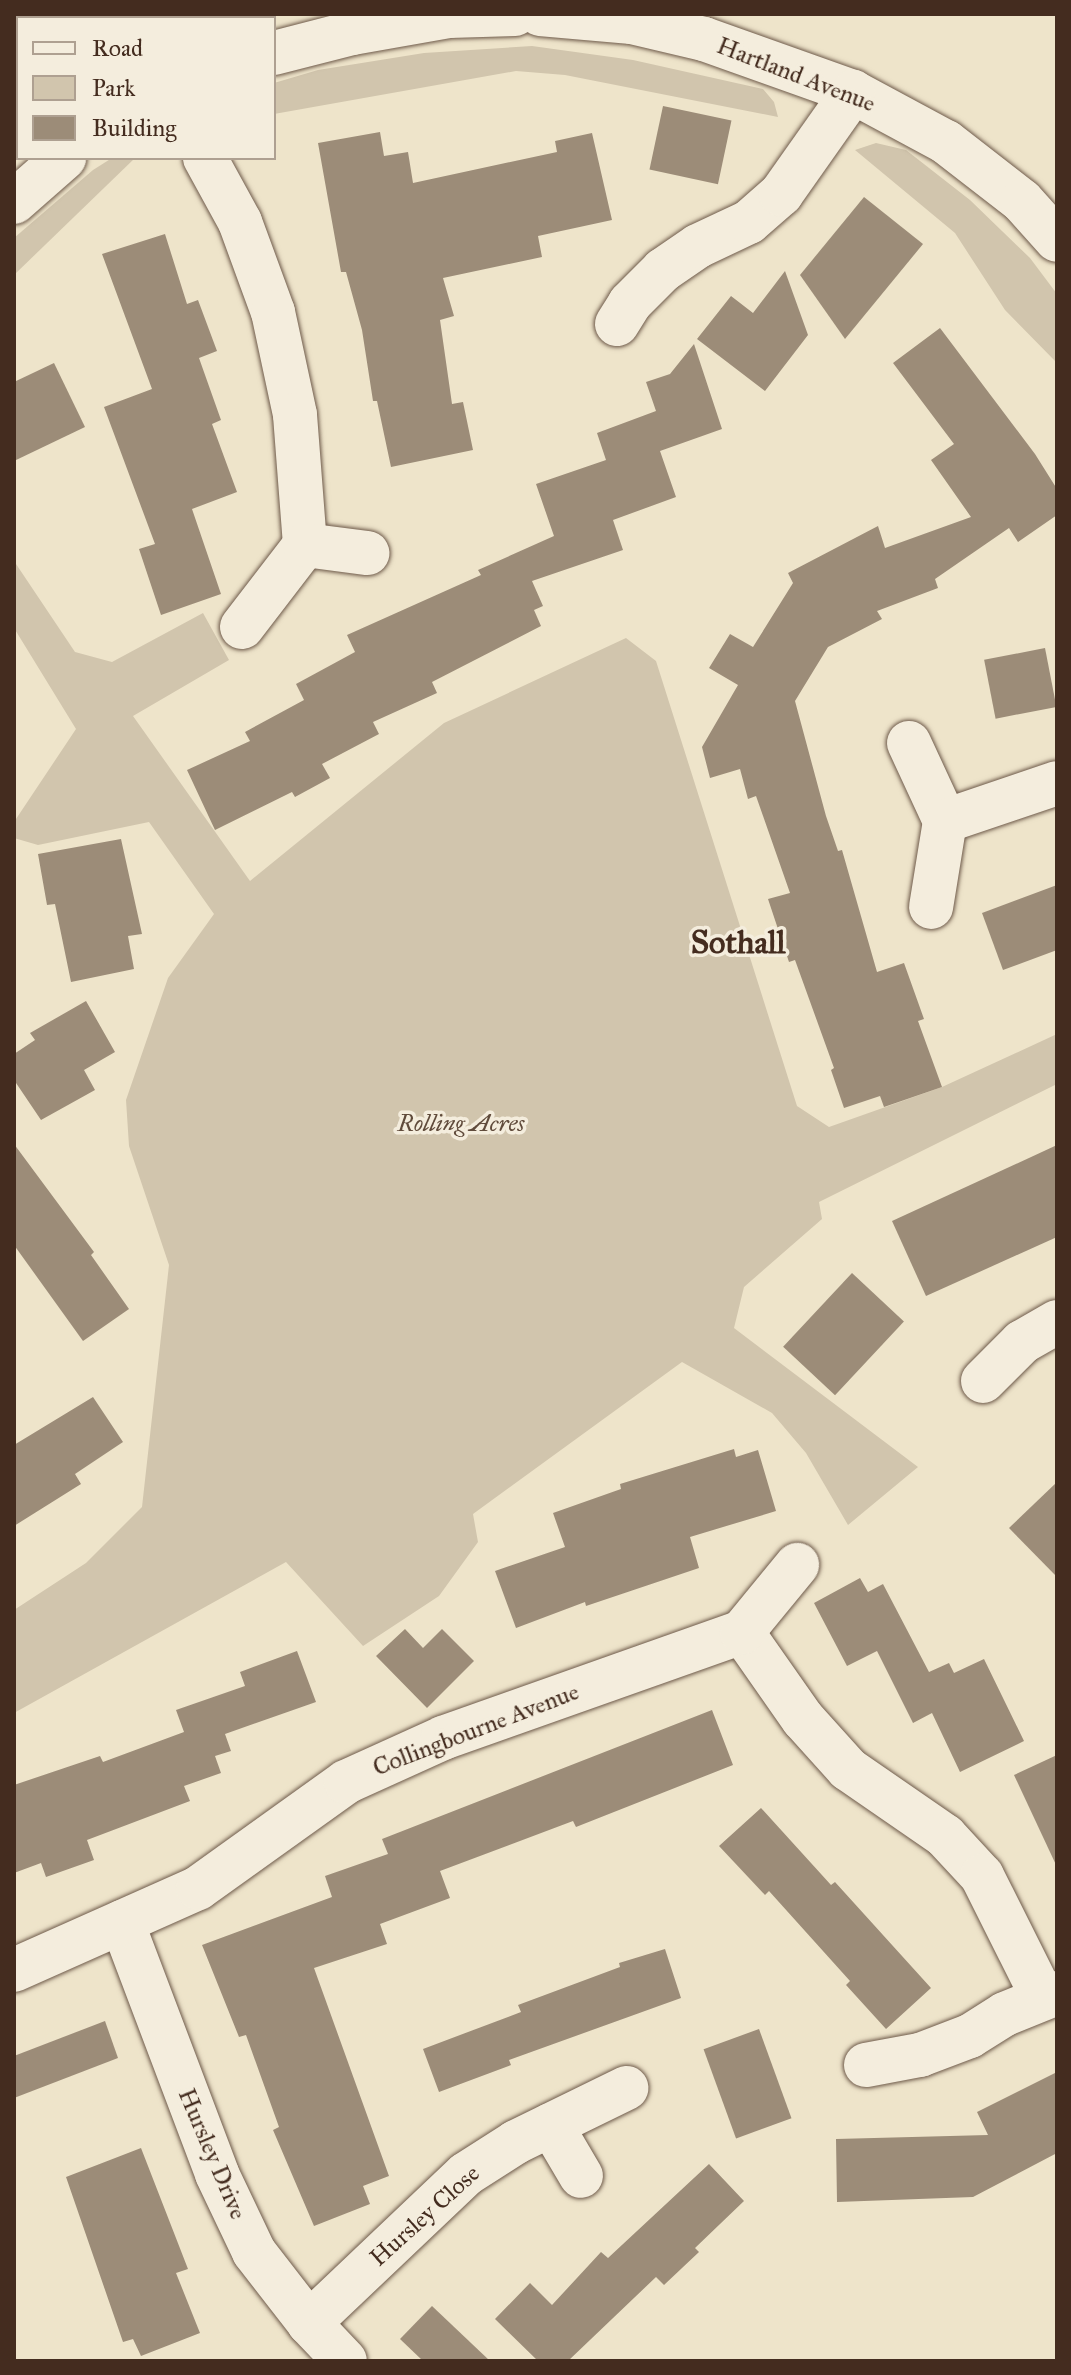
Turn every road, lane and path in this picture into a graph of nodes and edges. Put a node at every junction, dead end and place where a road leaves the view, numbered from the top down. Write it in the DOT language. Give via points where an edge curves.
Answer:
graph roads {
  1 [pos="515,14"];
  2 [pos="540,14"];
  3 [pos="350,23"];
  4 [pos="708,26"];
  5 [pos="276,52"];
  6 [pos="853,92"];
  7 [pos="62,160"];
  8 [pos="206,160"];
  9 [pos="14,202"];
  10 [pos="1057,240"];
  11 [pos="617,324"];
  12 [pos="305,545"];
  13 [pos="367,553"];
  14 [pos="242,627"];
  15 [pos="909,743"];
  16 [pos="1057,783"];
  17 [pos="945,821"];
  18 [pos="931,907"];
  19 [pos="1056,1323"];
  20 [pos="983,1381"];
  21 [pos="797,1565"];
  22 [pos="742,1632"];
  23 [pos="122,1922"];
  24 [pos="14,1970"];
  25 [pos="1050,1996"];
  26 [pos="866,2065"];
  27 [pos="626,2088"];
  28 [pos="551,2125"];
  29 [pos="581,2176"];
  30 [pos="309,2323"];
  31 [pos="345,2361"];
  1 -- 3 [label="street"];
  2 -- 4 [label="street, Hartland Avenue"];
  3 -- 5 [label="street"];
  4 -- 6 [label="street, Hartland Avenue"];
  6 -- 10 [label="street, Hartland Avenue" via="946,142 1022,201"];
  6 -- 11 [label="street" via="781,194 749,222 663,270"];
  7 -- 9 [label="street"];
  8 -- 12 [label="street" via="240,222 273,312 295,415"];
  12 -- 13 [label="street"];
  12 -- 14 [label="street"];
  15 -- 17 [label="street"];
  16 -- 17 [label="street"];
  17 -- 18 [label="street"];
  19 -- 20 [label="street" via="1022,1342"];
  21 -- 22 [label="street"];
  22 -- 23 [label="street, Collingbourne Avenue" via="443,1738 346,1782 198,1888"];
  22 -- 25 [label="street" via="803,1719 848,1769 945,1836 982,1876"];
  23 -- 24 [label="street, Collingbourne Avenue"];
  23 -- 30 [label="street, Hursley Drive" via="217,2174 254,2252"];
  25 -- 26 [label="street" via="932,2051"];
  27 -- 28 [label="street, Hursley Close"];
  28 -- 29 [label="street"];
  28 -- 30 [label="street, Hursley Close" via="466,2174"];
  30 -- 31 [label="street, Hursley Drive"];
}
